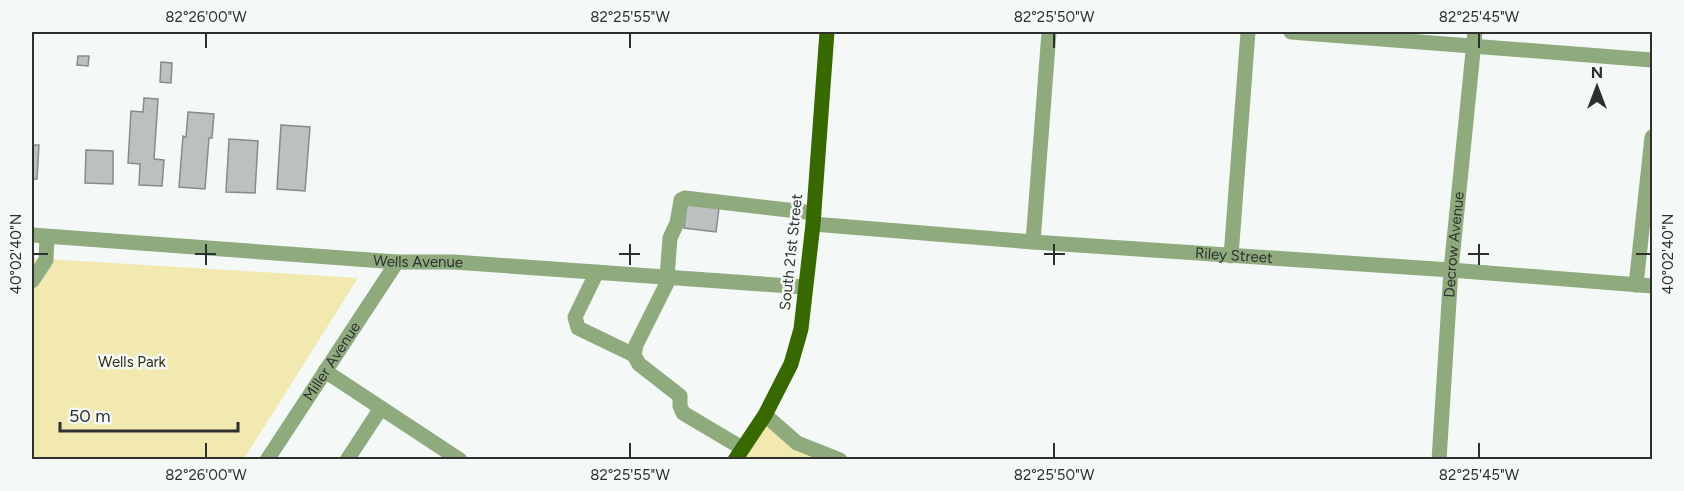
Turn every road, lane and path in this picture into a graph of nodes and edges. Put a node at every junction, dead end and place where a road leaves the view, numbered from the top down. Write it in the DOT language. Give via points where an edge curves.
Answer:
graph roads {
  1 [pos="827,32"];
  2 [pos="1049,32"];
  3 [pos="1248,32"];
  4 [pos="1292,32"];
  5 [pos="1475,39"];
  6 [pos="1653,60"];
  7 [pos="1653,137"];
  8 [pos="813,218"];
  9 [pos="32,235"];
  10 [pos="47,237"];
  11 [pos="1033,242"];
  12 [pos="1231,256"];
  13 [pos="397,262"];
  14 [pos="1451,270"];
  15 [pos="597,272"];
  16 [pos="669,277"];
  17 [pos="32,281"];
  18 [pos="1636,285"];
  19 [pos="1653,286"];
  20 [pos="804,287"];
  21 [pos="634,355"];
  22 [pos="325,371"];
  23 [pos="381,408"];
  24 [pos="765,415"];
  25 [pos="738,454"];
  26 [pos="267,459"];
  27 [pos="347,459"];
  28 [pos="460,459"];
  29 [pos="840,459"];
  30 [pos="1439,459"];
  1 -- 8 [label="main road, South 21st Street"];
  2 -- 11 [label="street"];
  3 -- 12 [label="street"];
  4 -- 5 [label="street"];
  5 -- 6 [label="street"];
  5 -- 14 [label="street, Decrow Avenue"];
  7 -- 18 [label="street"];
  8 -- 11 [label="street, Riley Street"];
  8 -- 16 [label="street, Riley Street" via="685,198 681,200 670,238"];
  8 -- 20 [label="main road, South 21st Street"];
  9 -- 10 [label="street, Wells Avenue"];
  10 -- 13 [label="street, Wells Avenue"];
  10 -- 17 [label="street" via="46,260"];
  11 -- 12 [label="street, Riley Street"];
  12 -- 14 [label="street, Riley Street"];
  13 -- 15 [label="street, Wells Avenue"];
  13 -- 22 [label="street, Miller Avenue"];
  14 -- 18 [label="street, Riley Street"];
  14 -- 30 [label="street, Decrow Avenue"];
  15 -- 16 [label="street, Wells Avenue"];
  15 -- 21 [label="street" via="574,317 575,323"];
  16 -- 20 [label="street, Wells Avenue"];
  16 -- 21 [label="street"];
  18 -- 19 [label="street, Riley Street"];
  20 -- 24 [label="main road, South 21st Street" via="801,329 790,364"];
  21 -- 25 [label="street" via="639,364 680,396 683,413"];
  22 -- 23 [label="street"];
  22 -- 26 [label="street, Miller Avenue"];
  23 -- 27 [label="street"];
  23 -- 28 [label="street"];
  24 -- 25 [label="main road, South 21st Street"];
  24 -- 29 [label="street" via="797,443"];
}
